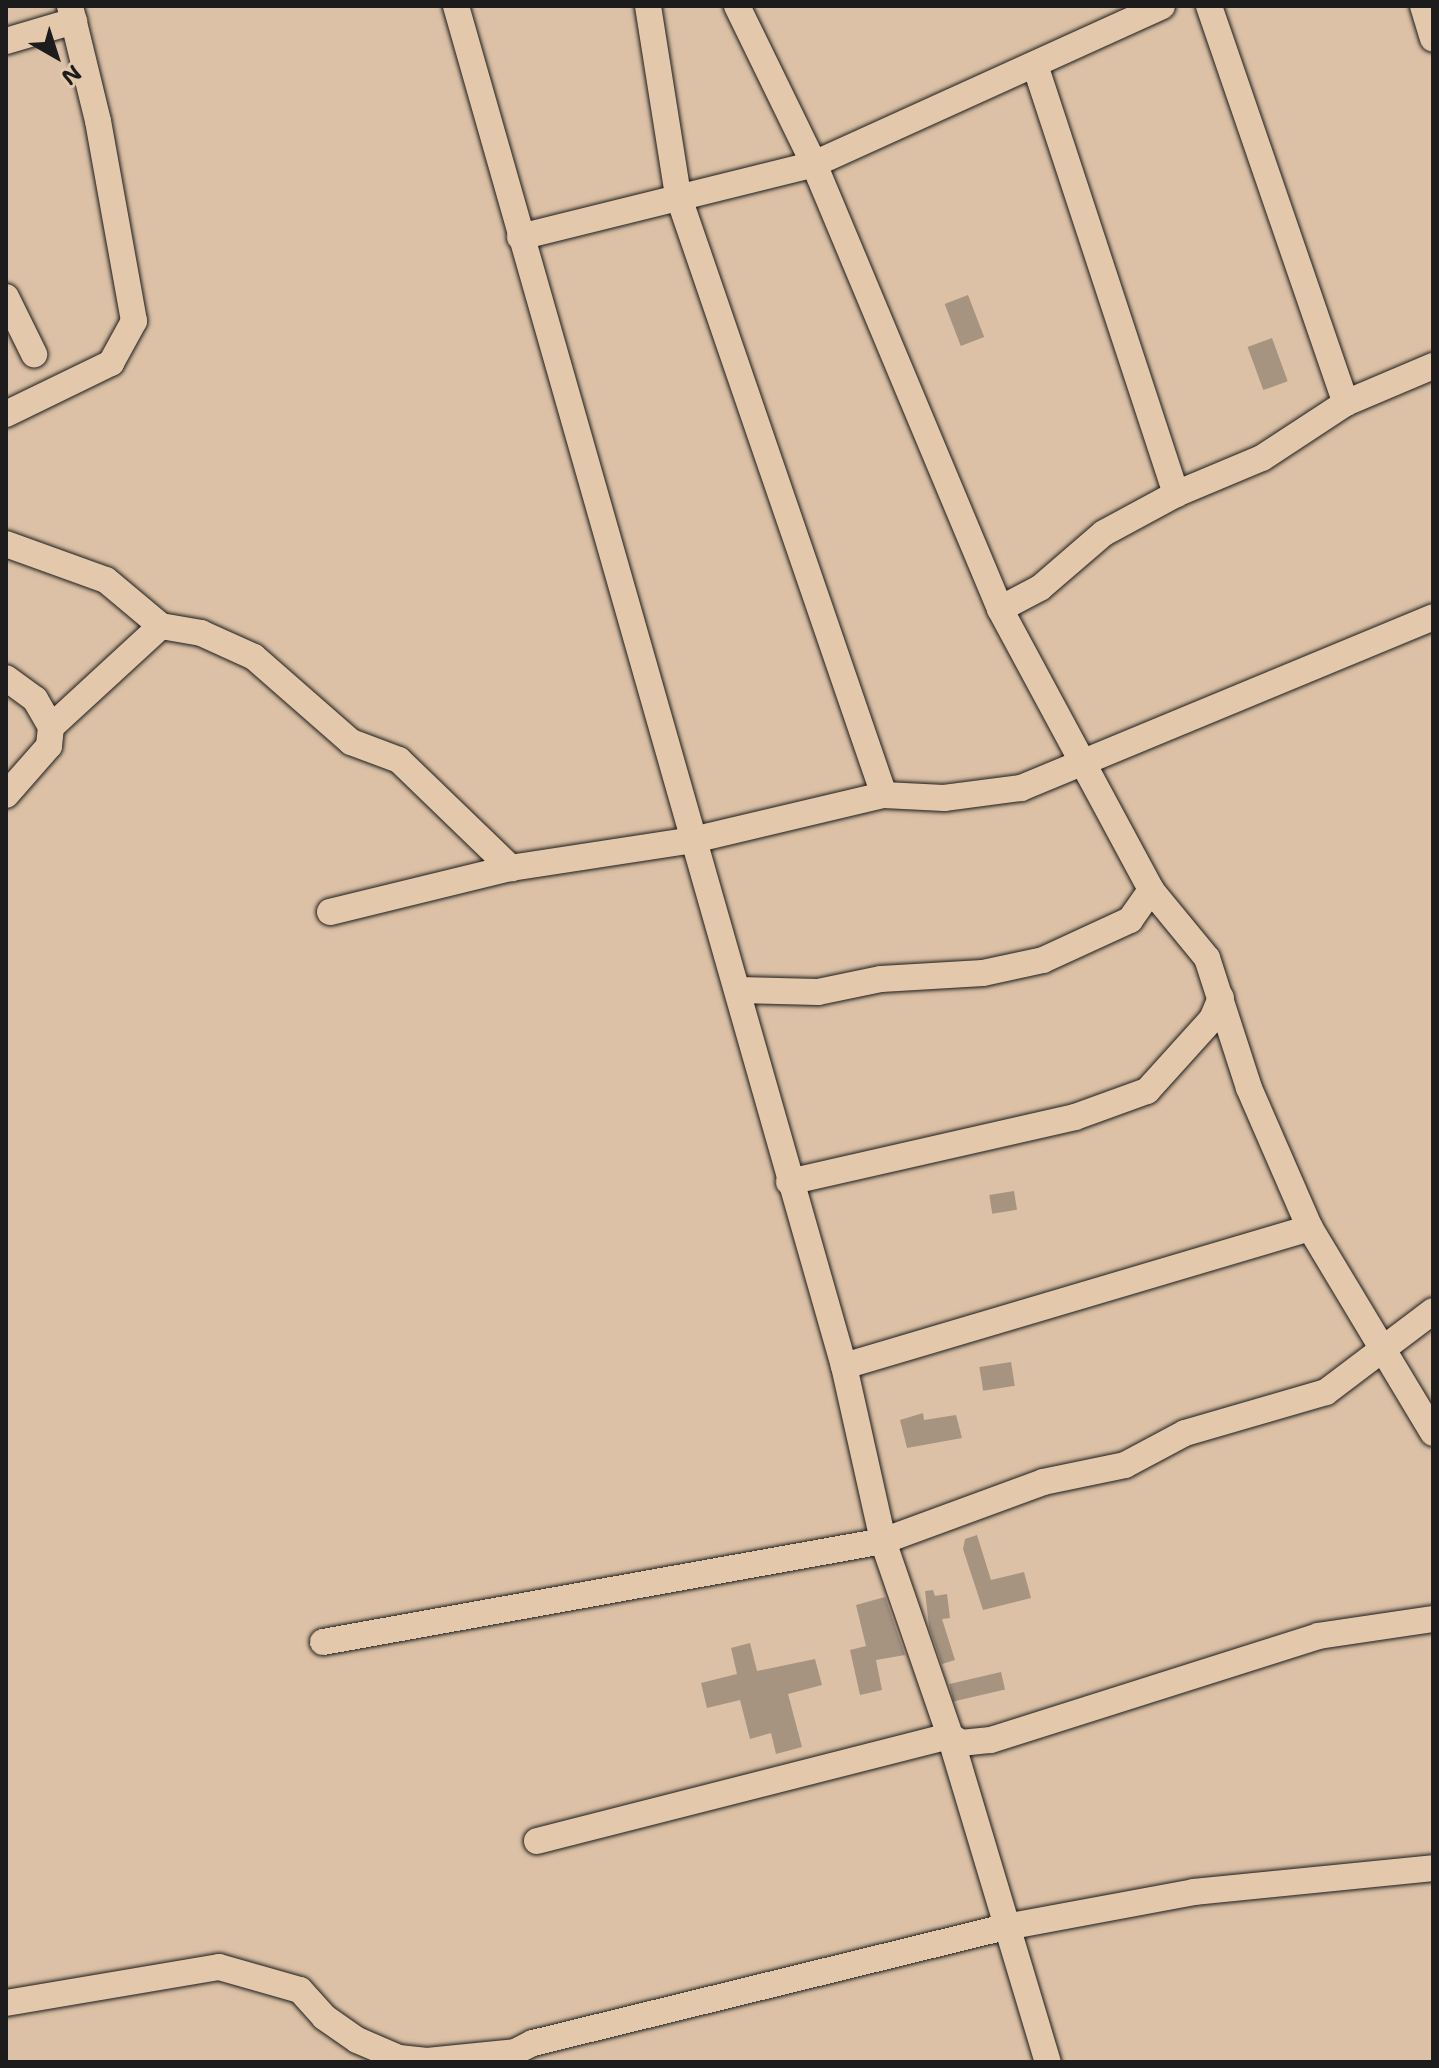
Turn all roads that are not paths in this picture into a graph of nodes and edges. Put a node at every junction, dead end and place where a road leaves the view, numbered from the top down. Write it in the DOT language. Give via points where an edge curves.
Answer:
graph roads {
  1 [pos="456,6"];
  2 [pos="648,6"];
  3 [pos="737,6"];
  4 [pos="1162,6"];
  5 [pos="1209,6"];
  6 [pos="1423,6"];
  7 [pos="72,14"];
  8 [pos="1433,39"];
  9 [pos="6,41"];
  10 [pos="1035,65"];
  11 [pos="814,164"];
  12 [pos="678,195"];
  13 [pos="520,237"];
  14 [pos="6,297"];
  15 [pos="34,354"];
  16 [pos="1433,366"];
  17 [pos="1346,403"];
  18 [pos="6,414"];
  19 [pos="1176,494"];
  20 [pos="6,544"];
  21 [pos="1000,609"];
  22 [pos="1433,617"];
  23 [pos="161,626"];
  24 [pos="6,678"];
  25 [pos="51,727"];
  26 [pos="1081,764"];
  27 [pos="6,795"];
  28 [pos="884,795"];
  29 [pos="693,840"];
  30 [pos="511,868"];
  31 [pos="1151,890"];
  32 [pos="330,912"];
  33 [pos="739,990"];
  34 [pos="1221,998"];
  35 [pos="789,1182"];
  36 [pos="1310,1228"];
  37 [pos="1433,1311"];
  38 [pos="1380,1347"];
  39 [pos="844,1366"];
  40 [pos="1433,1433"];
  41 [pos="883,1541"];
  42 [pos="1433,1619"];
  43 [pos="323,1642"];
  44 [pos="950,1736"];
  45 [pos="537,1841"];
  46 [pos="1433,1868"];
  47 [pos="1006,1927"];
  48 [pos="6,2003"];
  49 [pos="514,2057"];
  50 [pos="1048,2062"];
  1 -- 13 [label="street"];
  2 -- 12 [label="street"];
  3 -- 11 [label="street"];
  4 -- 10 [label="street"];
  5 -- 17 [label="street"];
  6 -- 8 [label="street"];
  7 -- 9 [label="street"];
  7 -- 18 [label="street" via="98,121 134,321 111,363"];
  10 -- 11 [label="street"];
  10 -- 19 [label="street"];
  11 -- 12 [label="street"];
  11 -- 21 [label="street"];
  12 -- 13 [label="street"];
  12 -- 28 [label="street"];
  13 -- 29 [label="street"];
  14 -- 15 [label="street"];
  16 -- 17 [label="street"];
  17 -- 19 [label="street" via="1262,458"];
  19 -- 21 [label="street" via="1104,533 1040,588"];
  20 -- 23 [label="street" via="106,580"];
  21 -- 26 [label="street"];
  22 -- 26 [label="street"];
  23 -- 25 [label="street"];
  23 -- 30 [label="street" via="201,633 254,657 351,742 399,760"];
  24 -- 25 [label="street" via="35,699"];
  25 -- 27 [label="street" via="49,746"];
  26 -- 28 [label="street" via="1021,788 944,798"];
  26 -- 31 [label="street"];
  28 -- 29 [label="street"];
  29 -- 30 [label="street"];
  29 -- 33 [label="street"];
  30 -- 32 [label="street"];
  31 -- 33 [label="street" via="1130,920 1043,960 983,973 881,979 818,992"];
  31 -- 34 [label="street" via="1207,958"];
  33 -- 35 [label="street"];
  34 -- 35 [label="street" via="1212,1019 1147,1091 1075,1117"];
  34 -- 36 [label="street" via="1249,1088"];
  35 -- 39 [label="street"];
  36 -- 38 [label="street"];
  36 -- 39 [label="street"];
  37 -- 38 [label="street"];
  38 -- 40 [label="street"];
  38 -- 41 [label="street" via="1368,1364 1301,1402 1185,1433 1125,1465 1043,1482"];
  39 -- 41 [label="street"];
  41 -- 43 [label="street"];
  41 -- 44 [label="street"];
  42 -- 44 [label="street" via="1318,1636 1108,1707 991,1740 961,1743"];
  44 -- 45 [label="street"];
  44 -- 47 [label="street"];
  46 -- 47 [label="street" via="1194,1892"];
  47 -- 49 [label="street" via="533,2043"];
  47 -- 50 [label="street"];
  48 -- 49 [label="street" via="219,1967 300,1990 346,2032 399,2058"];
}
